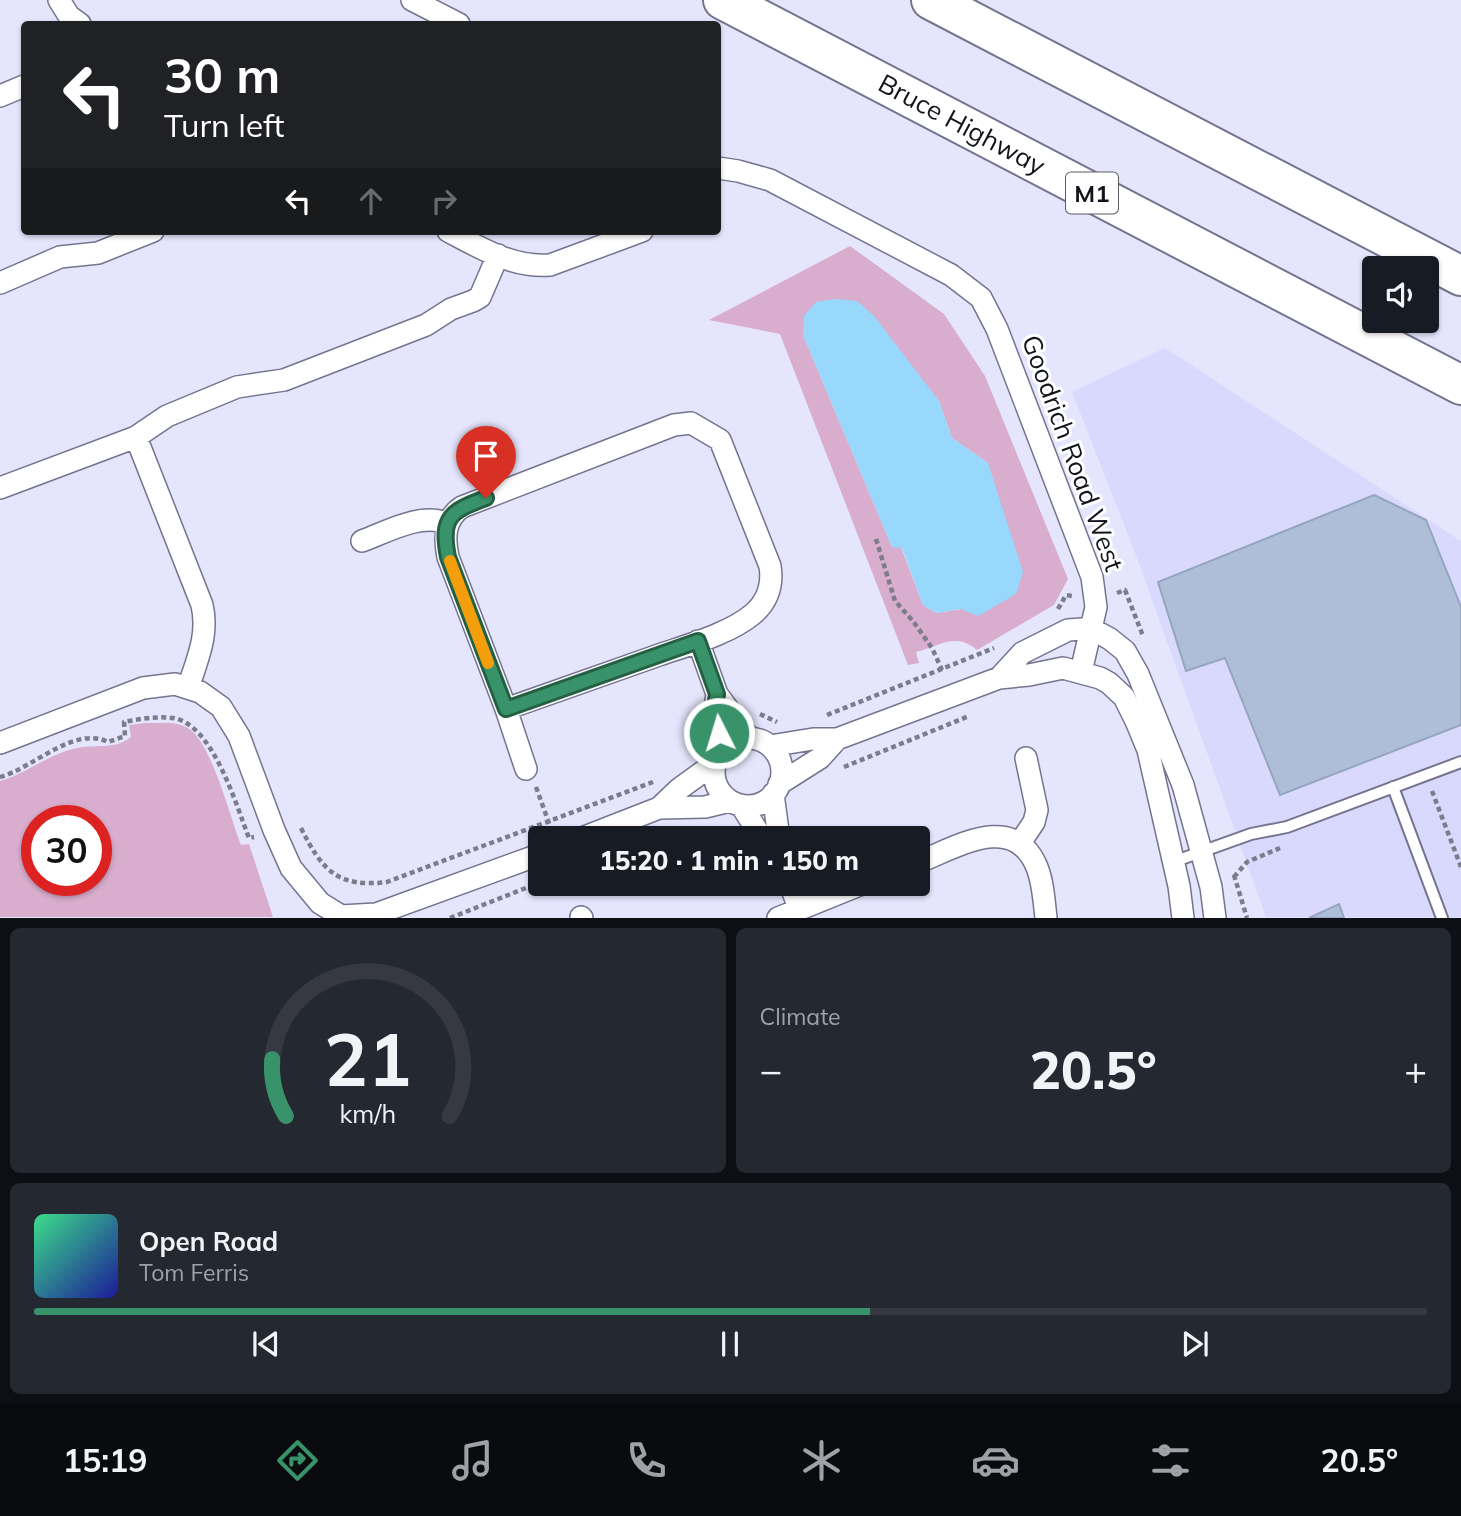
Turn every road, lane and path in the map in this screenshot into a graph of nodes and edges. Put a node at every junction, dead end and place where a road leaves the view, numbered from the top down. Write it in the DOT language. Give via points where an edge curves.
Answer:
graph roads {
  1 [pos="59,0"];
  2 [pos="412,0"];
  3 [pos="723,0"];
  4 [pos="931,0"];
  5 [pos="76,21"];
  6 [pos="453,21"];
  7 [pos="21,87"];
  8 [pos="0,96"];
  9 [pos="721,169"];
  10 [pos="143,235"];
  11 [pos="456,235"];
  12 [pos="631,235"];
  13 [pos="498,255"];
  14 [pos="1461,276"];
  15 [pos="0,284"];
  16 [pos="1461,385"];
  17 [pos="136,437"];
  18 [pos="0,488"];
  19 [pos="447,523"];
  20 [pos="876,539"];
  21 [pos="362,541"];
  22 [pos="1092,631"];
  23 [pos="698,641"];
  24 [pos="942,670"];
  25 [pos="1081,672"];
  26 [pos="999,678"];
  27 [pos="188,688"];
  28 [pos="717,694"];
  29 [pos="506,709"];
  30 [pos="981,711"];
  31 [pos="749,738"];
  32 [pos="837,739"];
  33 [pos="0,743"];
  34 [pos="770,746"];
  35 [pos="719,756"];
  36 [pos="1026,758"];
  37 [pos="1461,762"];
  38 [pos="526,769"];
  39 [pos="835,770"];
  40 [pos="1425,774"];
  41 [pos="1393,788"];
  42 [pos="776,789"];
  43 [pos="736,803"];
  44 [pos="659,808"];
  45 [pos="550,826"];
  46 [pos="613,826"];
  47 [pos="753,826"];
  48 [pos="778,826"];
  49 [pos="1020,843"];
  50 [pos="1281,848"];
  51 [pos="1202,853"];
  52 [pos="930,858"];
  53 [pos="528,859"];
  54 [pos="1173,862"];
  55 [pos="1461,867"];
  56 [pos="1232,869"];
  57 [pos="1234,877"];
  58 [pos="528,887"];
  59 [pos="794,896"];
  60 [pos="830,896"];
  61 [pos="799,908"];
  62 [pos="341,917"];
  63 [pos="450,918"];
  64 [pos="778,918"];
  65 [pos="1046,918"];
  66 [pos="1183,918"];
  67 [pos="1215,918"];
  68 [pos="1247,918"];
  69 [pos="1442,918"];
  1 -- 5 [label="street"];
  2 -- 6 [label="street"];
  3 -- 16 [label="highway, Bruce Highway / M1"];
  4 -- 14 [label="highway"];
  7 -- 8 [label="street"];
  9 -- 22 [label="street, Goodrich Road West" via="770,180 951,275 981,298 997,328 1092,578 1096,607"];
  10 -- 15 [label="street" via="98,253 60,257"];
  11 -- 13 [label="street"];
  12 -- 13 [label="street" via="550,265 526,266"];
  13 -- 17 [label="street" via="474,302 284,380 237,387 167,416"];
  17 -- 18 [label="street"];
  17 -- 27 [label="street" via="206,621"];
  19 -- 21 [label="street" via="422,519"];
  19 -- 23 [label="street" via="462,507 674,425 691,423 705,429 720,440 727,453 772,581 754,613"];
  19 -- 29 [label="street" via="448,557"];
  20 -- 24 [label="path" via="895,601 926,639"];
  22 -- 25 [label="street, Goodrich Road West"];
  22 -- 26 [label="street" via="1074,629 1058,634 1022,653"];
  22 -- 51 [label="street" via="1118,644 1132,660 1183,785"];
  23 -- 28 [label="street"];
  23 -- 29 [label="street"];
  25 -- 26 [label="street" via="1052,669"];
  25 -- 54 [label="street" via="1117,690 1136,721 1150,758"];
  26 -- 32 [label="street"];
  27 -- 33 [label="street" via="175,684 130,692"];
  27 -- 62 [label="street" via="212,699 233,725 291,868 320,903"];
  28 -- 31 [label="street"];
  28 -- 35 [label="street"];
  29 -- 38 [label="street"];
  30 -- 39 [label="path"];
  31 -- 34 [label="street"];
  31 -- 35 [label="street" via="730,743"];
  32 -- 34 [label="street"];
  32 -- 42 [label="street" via="820,758"];
  34 -- 42 [label="street" via="782,774"];
  35 -- 43 [label="street" via="716,785"];
  35 -- 44 [label="street"];
  36 -- 49 [label="street" via="1037,810"];
  37 -- 40 [label="lane"];
  38 -- 45 [label="path"];
  40 -- 41 [label="lane"];
  40 -- 55 [label="path"];
  41 -- 51 [label="lane"];
  41 -- 69 [label="lane"];
  42 -- 43 [label="street" via="758,804"];
  42 -- 48 [label="street"];
  43 -- 44 [label="street"];
  43 -- 47 [label="street"];
  44 -- 46 [label="street"];
  49 -- 52 [label="street" via="1009,837 982,837"];
  49 -- 65 [label="street" via="1038,867"];
  50 -- 57 [label="path" via="1247,862"];
  51 -- 54 [label="lane"];
  51 -- 67 [label="street"];
  53 -- 62 [label="street" via="376,914"];
  54 -- 66 [label="street"];
  56 -- 57 [label="path"];
  57 -- 68 [label="path"];
  58 -- 63 [label="path"];
  59 -- 61 [label="street"];
  60 -- 61 [label="street"];
  61 -- 64 [label="street"];
}
